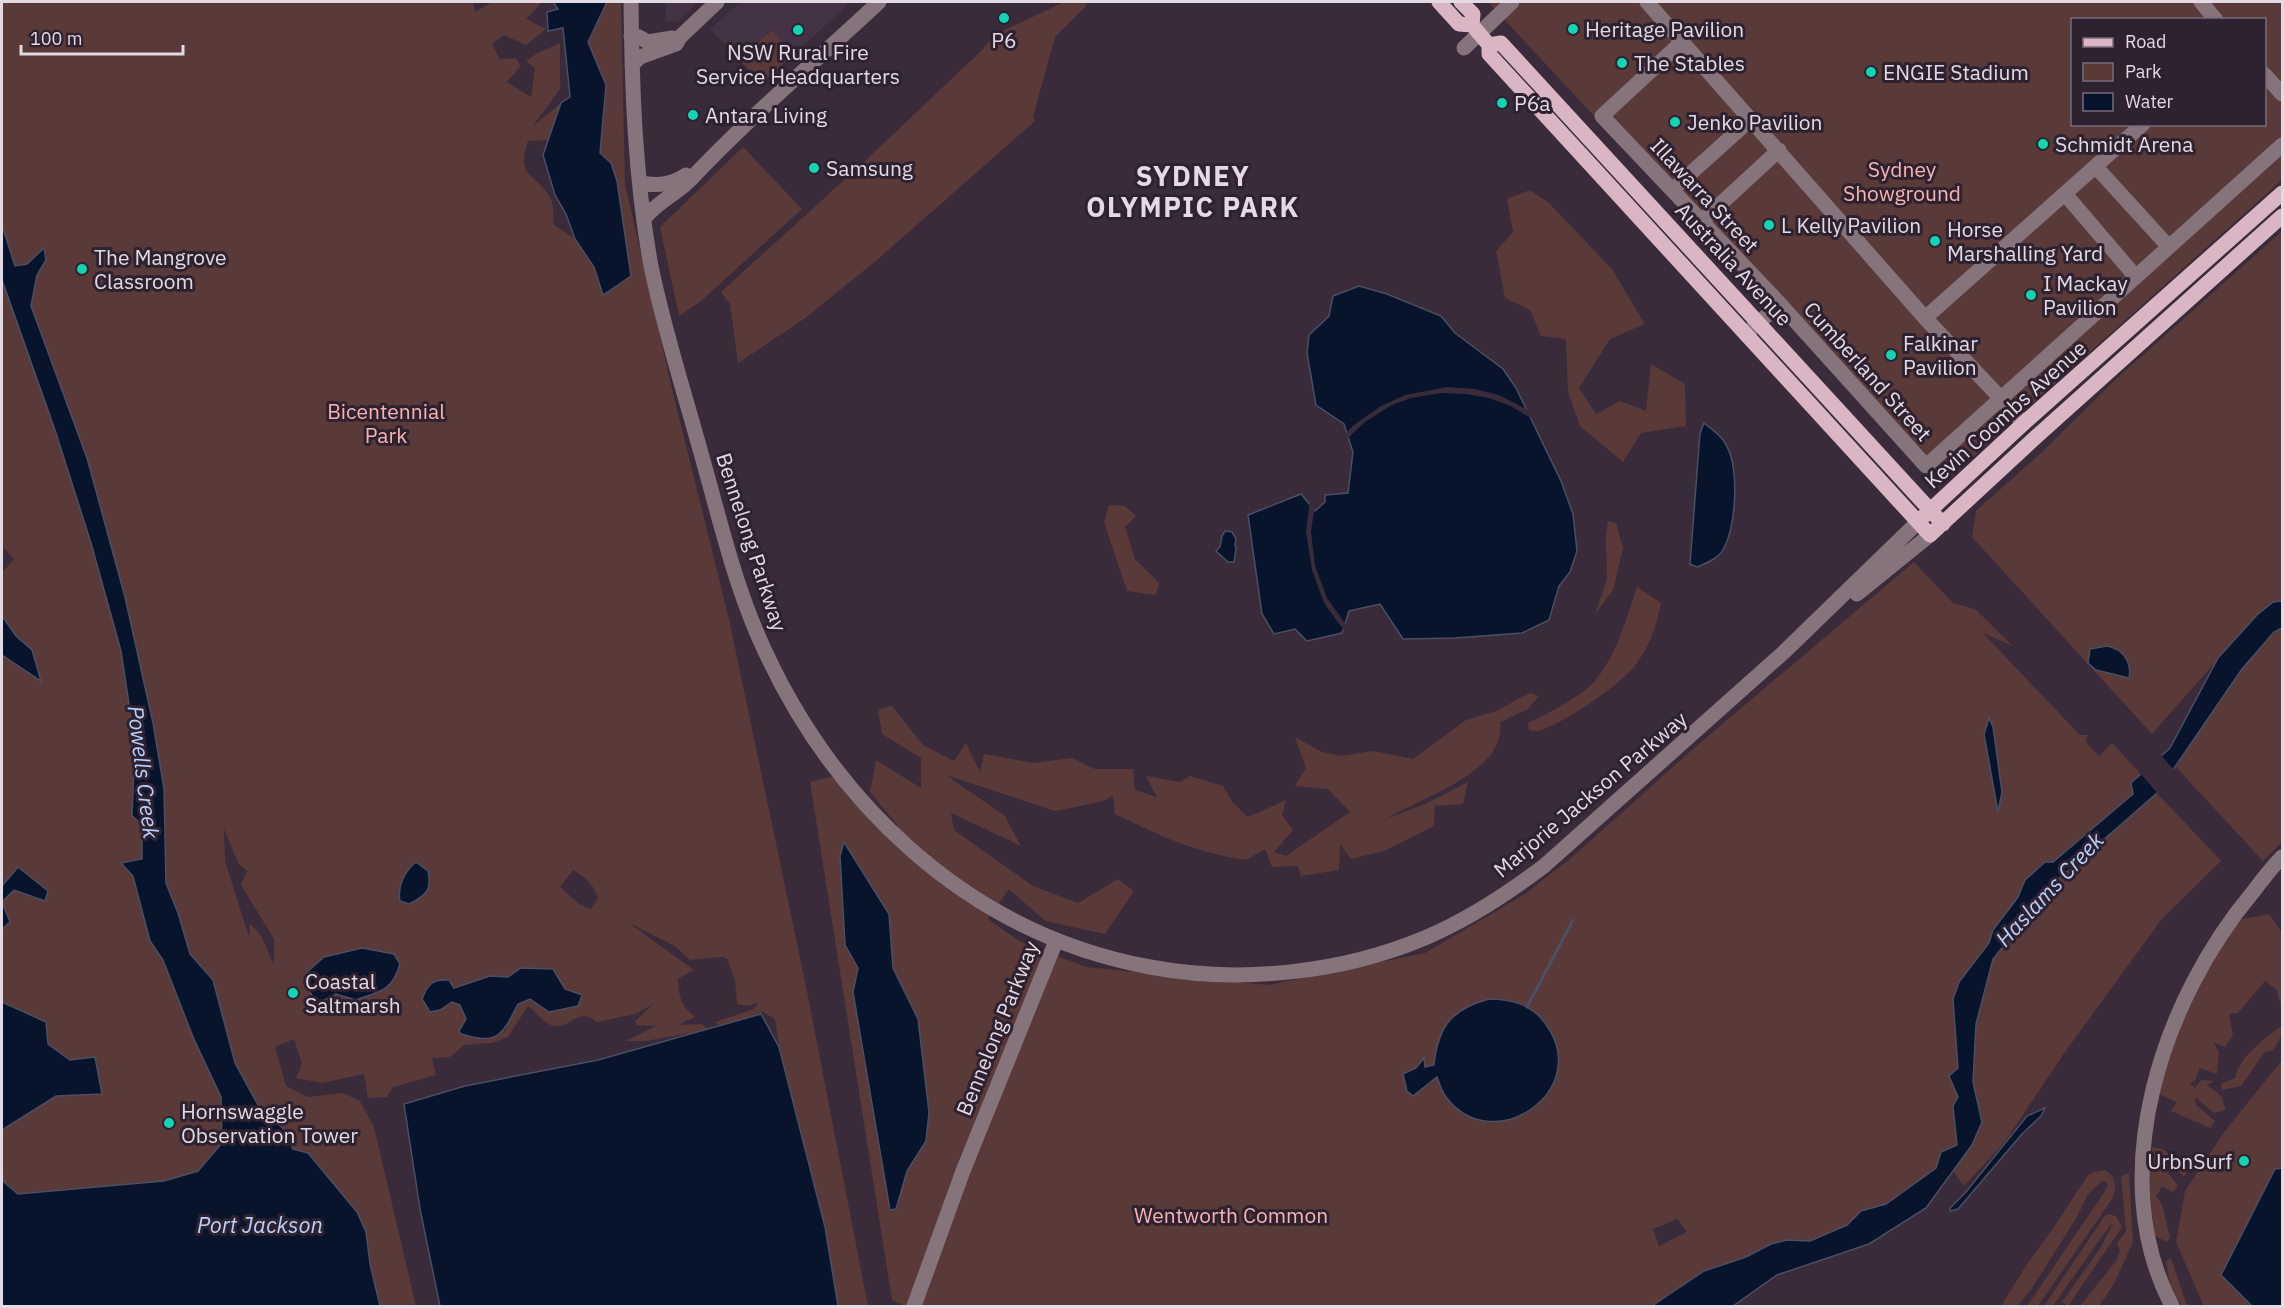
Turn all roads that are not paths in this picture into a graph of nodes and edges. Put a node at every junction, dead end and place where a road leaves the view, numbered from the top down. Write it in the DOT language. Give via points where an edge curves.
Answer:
graph roads {
  1 [pos="631,2"];
  2 [pos="717,2"];
  3 [pos="879,2"];
  4 [pos="1439,2"];
  5 [pos="1461,2"];
  6 [pos="1512,2"];
  7 [pos="1647,2"];
  8 [pos="2201,2"];
  9 [pos="2214,18"];
  10 [pos="1475,29"];
  11 [pos="631,36"];
  12 [pos="680,37"];
  13 [pos="1683,40"];
  14 [pos="1489,45"];
  15 [pos="1464,48"];
  16 [pos="632,65"];
  17 [pos="2266,75"];
  18 [pos="2283,94"];
  19 [pos="1751,119"];
  20 [pos="2141,126"];
  21 [pos="2283,145"];
  22 [pos="1779,150"];
  23 [pos="2096,167"];
  24 [pos="699,169"];
  25 [pos="640,183"];
  26 [pos="1672,190"];
  27 [pos="2283,193"];
  28 [pos="2065,194"];
  29 [pos="2283,216"];
  30 [pos="644,219"];
  31 [pos="1701,222"];
  32 [pos="2169,247"];
  33 [pos="2136,277"];
  34 [pos="1776,307"];
  35 [pos="1925,318"];
  36 [pos="1759,322"];
  37 [pos="1747,333"];
  38 [pos="2000,399"];
  39 [pos="2024,423"];
  40 [pos="2037,436"];
  41 [pos="1930,510"];
  42 [pos="1917,522"];
  43 [pos="1943,524"];
  44 [pos="1930,535"];
  45 [pos="1784,652"];
  46 [pos="2283,857"];
  47 [pos="1056,941"];
  48 [pos="914,1306"];
  49 [pos="2172,1306"];
  1 -- 11 [label="street, Bennelong Parkway"];
  2 -- 12 [label="street"];
  3 -- 24 [label="street"];
  4 -- 10 [label="main road, Australia Avenue" via="1459,24"];
  5 -- 10 [label="main road, Australia Avenue" via="1473,14"];
  6 -- 10 [label="street"];
  7 -- 13 [label="street"];
  8 -- 9 [label="street"];
  10 -- 14 [label="main road, Australia Avenue"];
  10 -- 15 [label="street"];
  11 -- 12 [label="street" via="648,42"];
  11 -- 16 [label="street, Bennelong Parkway"];
  12 -- 16 [label="street" via="676,44 640,57"];
  13 -- 19 [label="street"];
  13 -- 26 [label="street, Illawarra Street" via="1602,116"];
  14 -- 36 [label="main road, Australia Avenue" via="1501,44"];
  14 -- 37 [label="main road, Australia Avenue" via="1489,54"];
  16 -- 25 [label="street, Bennelong Parkway"];
  17 -- 18 [label="street"];
  19 -- 22 [label="street"];
  19 -- 26 [label="street"];
  20 -- 23 [label="street"];
  21 -- 32 [label="street"];
  22 -- 31 [label="street"];
  22 -- 35 [label="street"];
  23 -- 28 [label="street"];
  23 -- 32 [label="street"];
  24 -- 25 [label="street" via="672,183"];
  24 -- 30 [label="street"];
  25 -- 30 [label="street, Bennelong Parkway"];
  26 -- 31 [label="street, Illawarra Street"];
  27 -- 39 [label="main road, Kevin Coombs Avenue"];
  28 -- 33 [label="street"];
  28 -- 35 [label="street"];
  29 -- 40 [label="main road, Kevin Coombs Avenue"];
  30 -- 47 [label="street, Bennelong Parkway" via="667,335 729,551 757,633 797,712 849,785 903,843 967,894"];
  31 -- 34 [label="street, Illawarra Street"];
  32 -- 33 [label="street"];
  33 -- 38 [label="street"];
  34 -- 36 [label="street"];
  34 -- 38 [label="street, Cumberland Street" via="1926,466"];
  35 -- 38 [label="street"];
  36 -- 37 [label="street"];
  36 -- 41 [label="main road, Australia Avenue"];
  37 -- 42 [label="main road, Australia Avenue"];
  38 -- 39 [label="street"];
  39 -- 40 [label="main road"];
  39 -- 41 [label="main road, Kevin Coombs Avenue"];
  40 -- 43 [label="main road, Kevin Coombs Avenue"];
  41 -- 42 [label="main road, Kevin Coombs Avenue"];
  41 -- 43 [label="main road, Australia Avenue"];
  42 -- 44 [label="main road, Australia Avenue"];
  42 -- 45 [label="street, Marjorie Jackson Parkway"];
  43 -- 44 [label="main road, Kevin Coombs Avenue"];
  44 -- 45 [label="street, Marjorie Jackson Parkway"];
  45 -- 47 [label="street, Marjorie Jackson Parkway" via="1544,866 1475,913 1425,938 1329,966 1228,974 1155,968"];
  46 -- 49 [label="street" via="2226,924 2205,958 2166,1044 2153,1091 2145,1134 2144,1208 2147,1236"];
  47 -- 48 [label="street, Bennelong Parkway" via="963,1171"];
}
